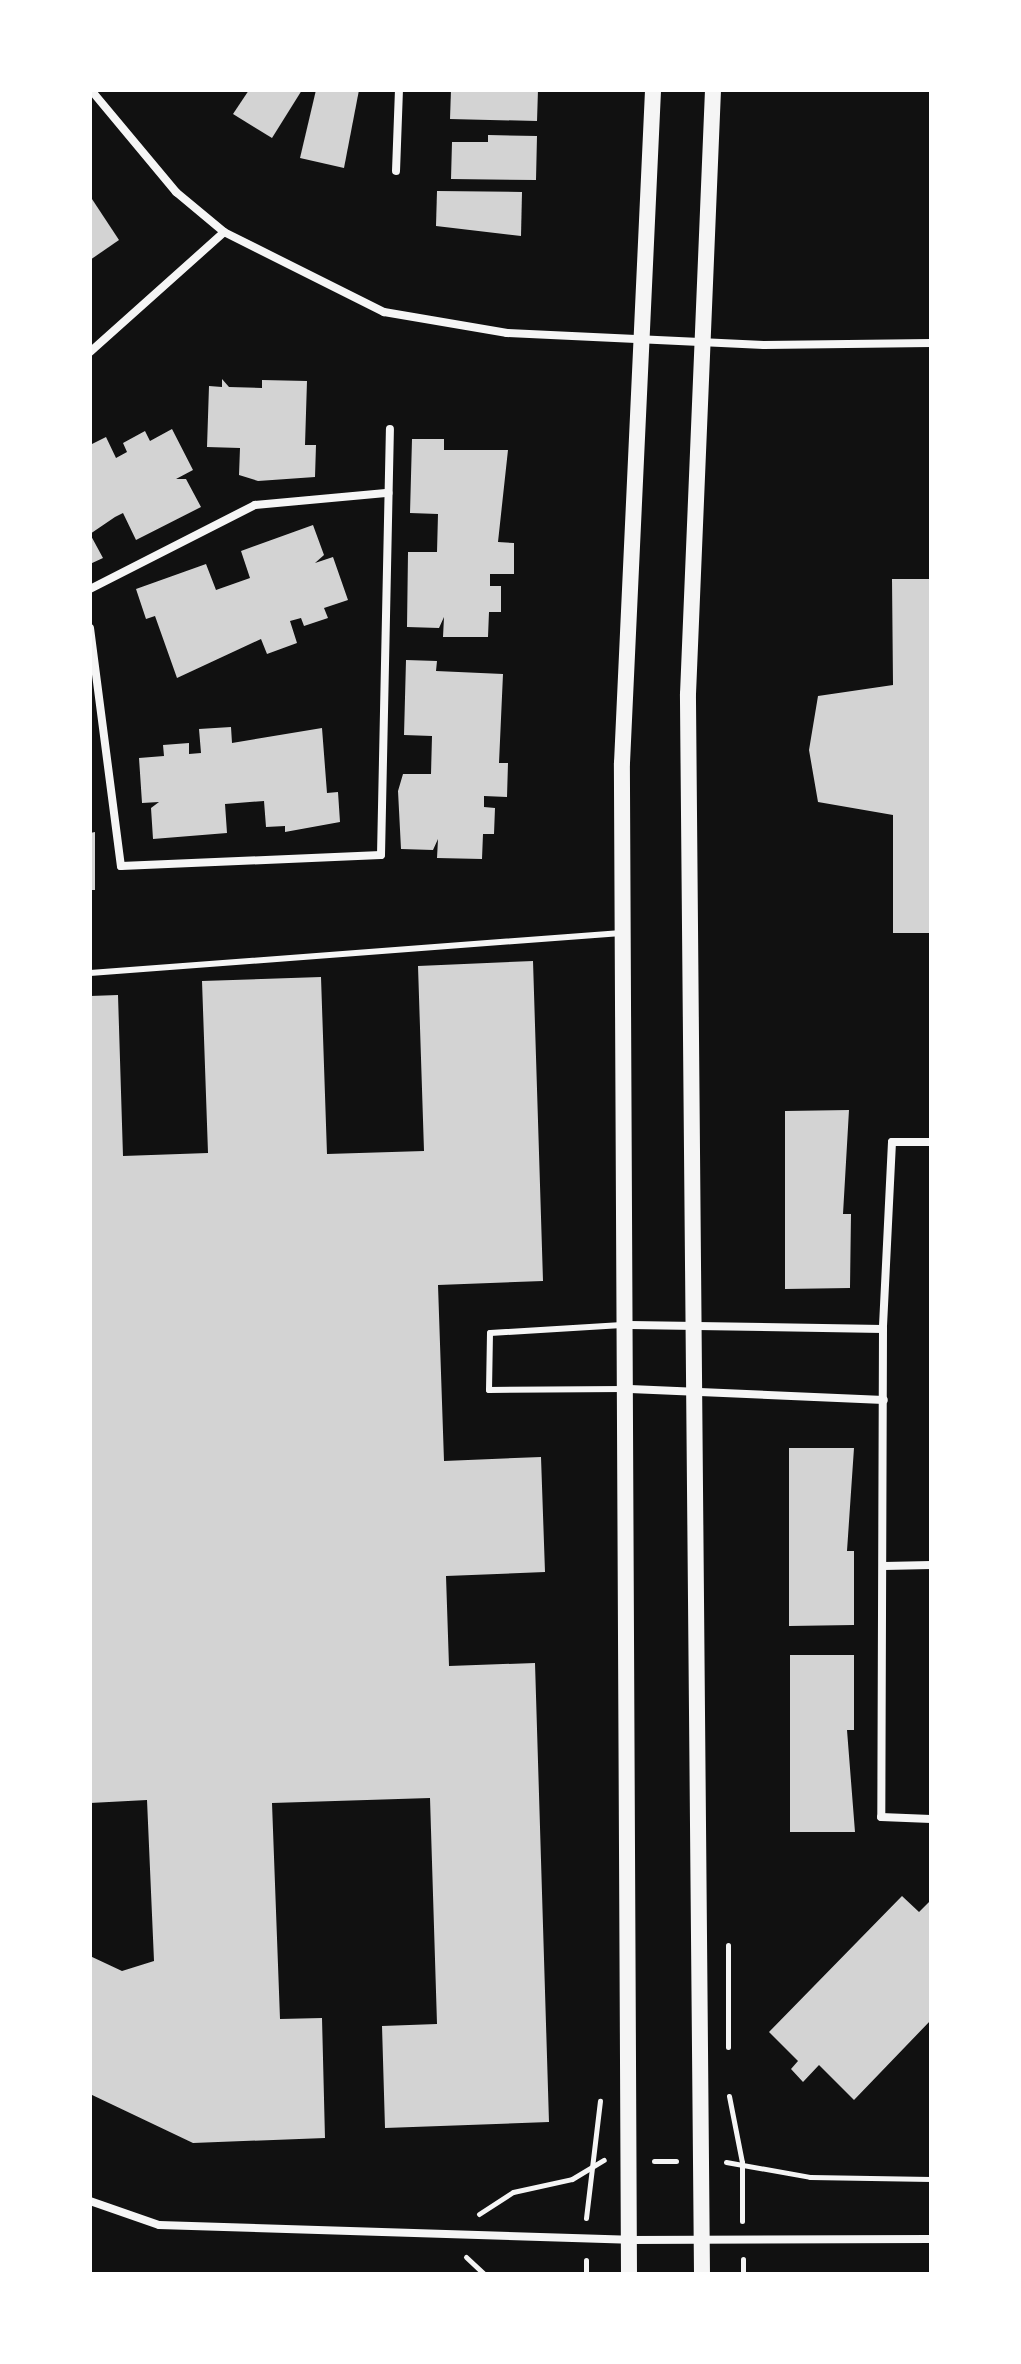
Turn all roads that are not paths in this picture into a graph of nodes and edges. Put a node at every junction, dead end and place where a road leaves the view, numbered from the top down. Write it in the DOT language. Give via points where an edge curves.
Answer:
graph roads {
  1 [pos="91,90"];
  2 [pos="399,90"];
  3 [pos="653,90"];
  4 [pos="713,90"];
  5 [pos="396,171"];
  6 [pos="224,232"];
  7 [pos="643,340"];
  8 [pos="705,343"];
  9 [pos="931,343"];
  10 [pos="90,352"];
  11 [pos="390,429"];
  12 [pos="388,493"];
  13 [pos="90,589"];
  14 [pos="90,628"];
  15 [pos="623,933"];
  16 [pos="90,973"];
  17 [pos="931,1142"];
  18 [pos="630,1325"];
  19 [pos="696,1327"];
  20 [pos="883,1329"];
  21 [pos="630,1389"];
  22 [pos="696,1392"];
  23 [pos="884,1400"];
  24 [pos="931,1565"];
  25 [pos="884,1566"];
  26 [pos="931,1819"];
  27 [pos="90,2201"];
  28 [pos="931,2239"];
  29 [pos="629,2240"];
  30 [pos="702,2240"];
  31 [pos="629,2274"];
  32 [pos="702,2274"];
  1 -- 6 [label="street" via="176,192"];
  2 -- 5 [label="street"];
  3 -- 7 [label="main road"];
  4 -- 8 [label="main road"];
  6 -- 7 [label="street" via="384,312 507,333"];
  6 -- 10 [label="street"];
  7 -- 8 [label="street"];
  7 -- 15 [label="main road" via="625,675"];
  8 -- 9 [label="street"];
  8 -- 19 [label="main road" via="688,694"];
  11 -- 12 [label="street"];
  12 -- 13 [label="street" via="255,505"];
  12 -- 14 [label="street" via="381,855 121,866"];
  15 -- 16 [label="lane"];
  15 -- 18 [label="main road"];
  17 -- 20 [label="street" via="892,1142"];
  18 -- 19 [label="street"];
  18 -- 21 [label="main road"];
  18 -- 21 [label="lane" via="490,1333 489,1390"];
  19 -- 20 [label="street"];
  19 -- 22 [label="main road"];
  20 -- 23 [label="street"];
  21 -- 22 [label="street"];
  21 -- 29 [label="main road"];
  22 -- 23 [label="street"];
  22 -- 30 [label="main road"];
  23 -- 25 [label="street"];
  24 -- 25 [label="street"];
  25 -- 26 [label="street" via="881,1817"];
  27 -- 29 [label="street" via="159,2225"];
  28 -- 30 [label="street"];
  29 -- 30 [label="street"];
  29 -- 31 [label="main road"];
  30 -- 32 [label="main road"];
}
